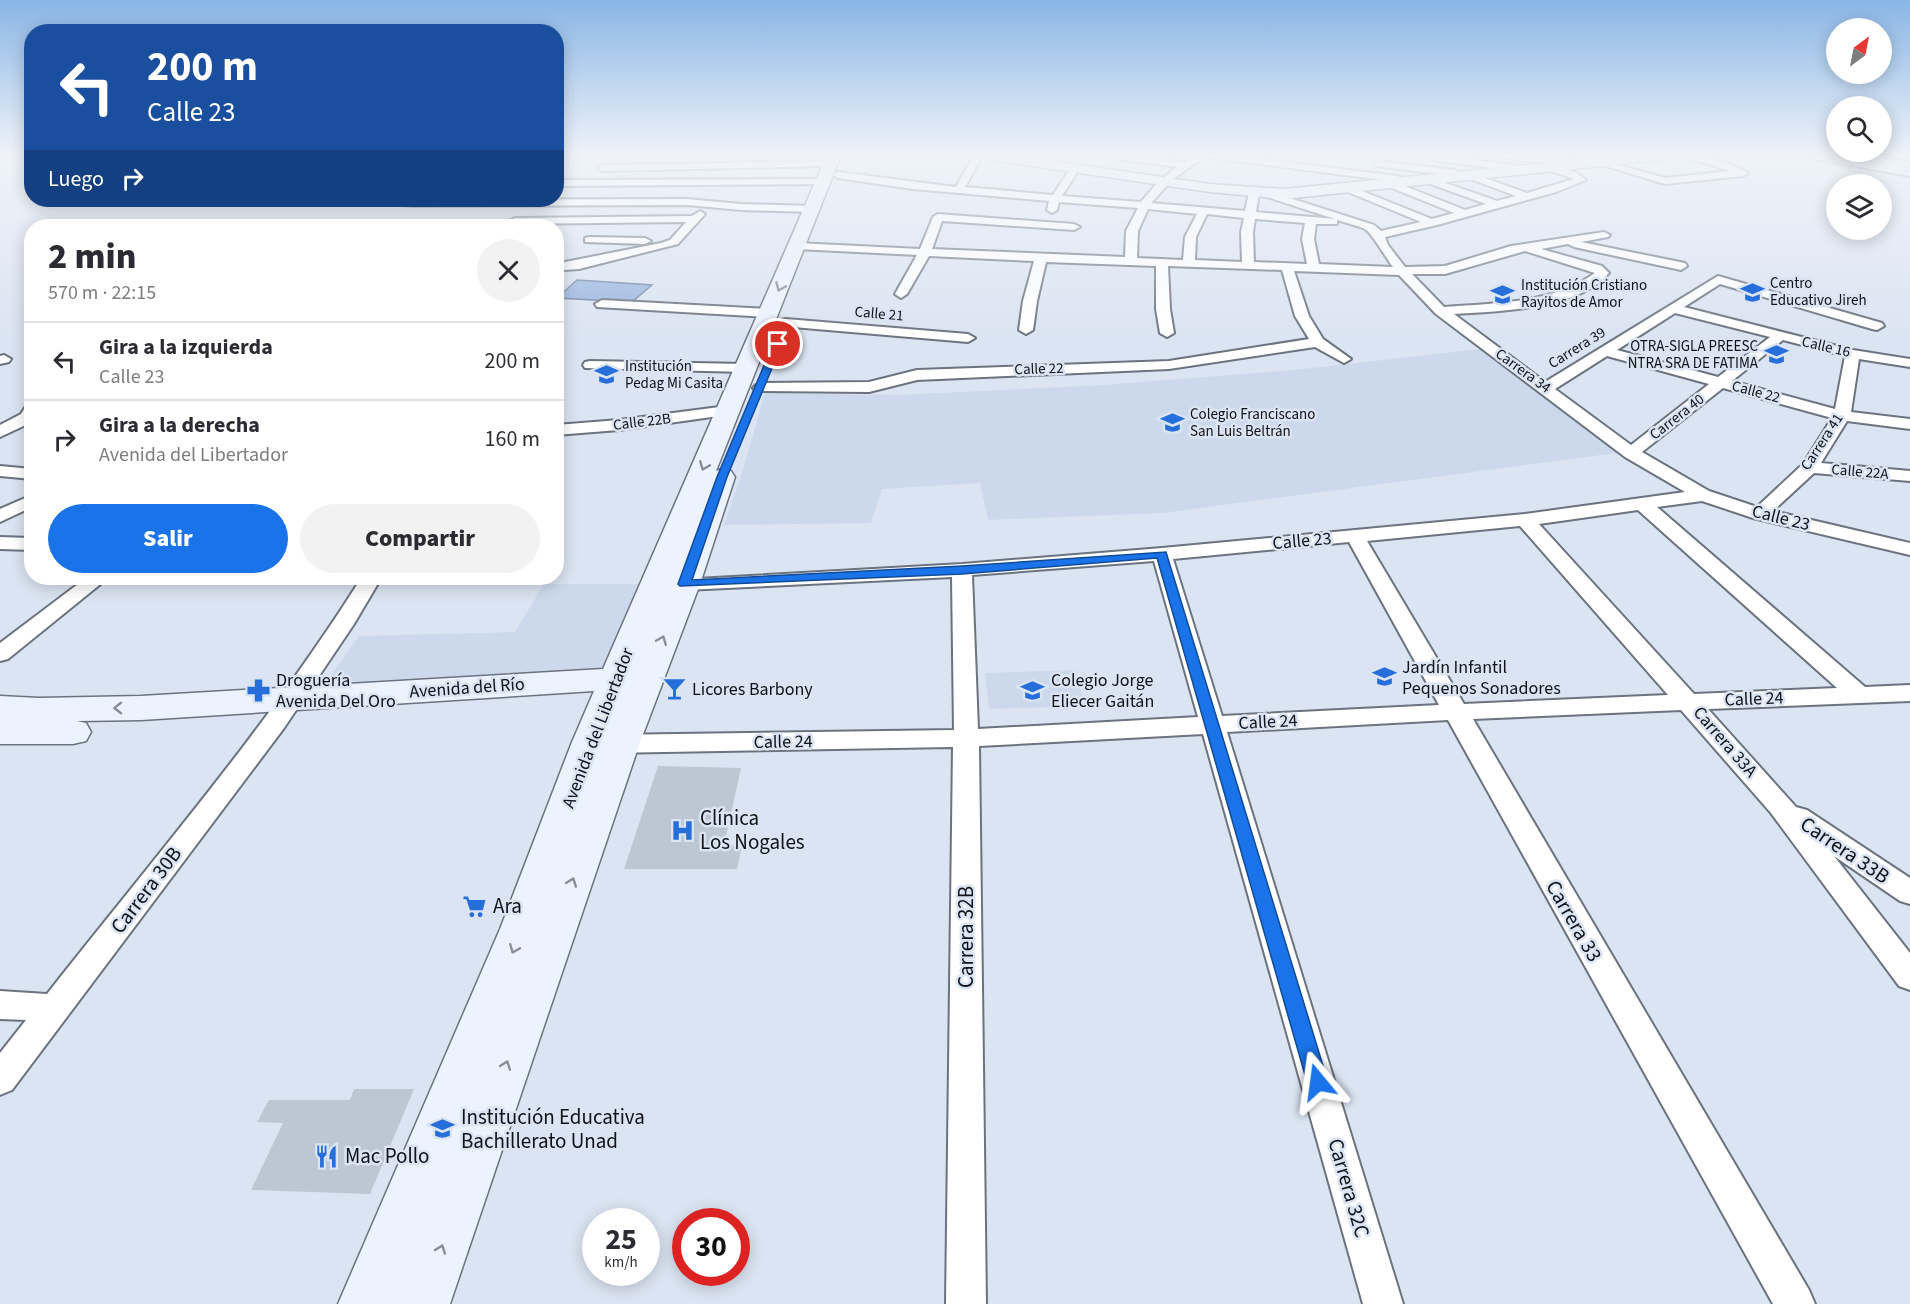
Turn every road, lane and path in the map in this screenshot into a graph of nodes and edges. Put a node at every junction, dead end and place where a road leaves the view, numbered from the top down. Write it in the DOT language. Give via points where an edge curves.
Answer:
graph roads {
  1 [pos="697,216"];
  2 [pos="811,216"];
  3 [pos="817,216"];
  4 [pos="1141,216"];
  5 [pos="1201,216"];
  6 [pos="1236,216"];
  7 [pos="1340,216"];
  8 [pos="1415,216"];
  9 [pos="1458,216"];
  10 [pos="1249,217"];
  11 [pos="693,219"];
  12 [pos="564,220"];
  13 [pos="1311,221"];
  14 [pos="1433,223"];
  15 [pos="1365,224"];
  16 [pos="1074,227"];
  17 [pos="1379,235"];
  18 [pos="1604,235"];
  19 [pos="994,238"];
  20 [pos="588,240"];
  21 [pos="1562,241"];
  22 [pos="674,242"];
  23 [pos="1048,245"];
  24 [pos="804,246"];
  25 [pos="1525,247"];
  26 [pos="925,252"];
  27 [pos="1131,261"];
  28 [pos="1162,262"];
  29 [pos="1190,263"];
  30 [pos="564,266"];
  31 [pos="1248,266"];
  32 [pos="1681,266"];
  33 [pos="1287,268"];
  34 [pos="1314,269"];
  35 [pos="1402,271"];
  36 [pos="901,294"];
  37 [pos="602,304"];
  38 [pos="1673,308"];
  39 [pos="1441,311"];
  40 [pos="777,318"];
  41 [pos="1877,326"];
  42 [pos="1026,330"];
  43 [pos="1167,333"];
  44 [pos="1780,336"];
  45 [pos="968,338"];
  46 [pos="1318,342"];
  47 [pos="1605,351"];
  48 [pos="1853,354"];
  49 [pos="1344,359"];
  50 [pos="1910,363"];
  51 [pos="590,365"];
  52 [pos="753,378"];
  53 [pos="1721,382"];
  54 [pos="1546,388"];
  55 [pos="727,411"];
  56 [pos="1842,416"];
  57 [pos="24,419"];
  58 [pos="1910,424"];
  59 [pos="564,429"];
  60 [pos="0,432"];
  61 [pos="1631,453"];
  62 [pos="1810,467"];
  63 [pos="0,471"];
  64 [pos="24,473"];
  65 [pos="1910,476"];
  66 [pos="1703,495"];
  67 [pos="24,504"];
  68 [pos="1643,504"];
  69 [pos="1760,514"];
  70 [pos="0,516"];
  71 [pos="1525,520"];
  72 [pos="1355,536"];
  73 [pos="0,543"];
  74 [pos="24,544"];
  75 [pos="1909,550"];
  76 [pos="1162,554"];
  77 [pos="962,570"];
  78 [pos="685,584"];
  79 [pos="89,585"];
  80 [pos="365,585"];
  81 [pos="0,654"];
  82 [pos="628,688"];
  83 [pos="1910,693"];
  84 [pos="1859,695"];
  85 [pos="1689,701"];
  86 [pos="0,708"];
  87 [pos="282,710"];
  88 [pos="1454,712"];
  89 [pos="1214,725"];
  90 [pos="0,732"];
  91 [pos="966,738"];
  92 [pos="605,744"];
  93 [pos="1780,806"];
  94 [pos="1910,893"];
  95 [pos="1910,977"];
  96 [pos="0,1005"];
  97 [pos="54,1008"];
  98 [pos="0,1079"];
  99 [pos="380,1303"];
  100 [pos="421,1304"];
  101 [pos="966,1304"];
  102 [pos="1383,1304"];
  103 [pos="1795,1304"];
  1 -- 11 [label="street"];
  2 -- 24 [label="main road, Avenida del Libertador"];
  3 -- 24 [label="main road, Avenida del Libertador"];
  4 -- 27 [label="street" via="1132,229"];
  5 -- 29 [label="street" via="1193,227 1187,251"];
  6 -- 10 [label="street"];
  7 -- 15 [label="street"];
  8 -- 14 [label="street"];
  9 -- 14 [label="street"];
  10 -- 13 [label="street"];
  10 -- 31 [label="street"];
  11 -- 12 [label="street"];
  11 -- 22 [label="street"];
  13 -- 15 [label="street"];
  13 -- 34 [label="street" via="1308,239"];
  14 -- 17 [label="street"];
  15 -- 17 [label="street, Carrera 34"];
  16 -- 23 [label="street"];
  17 -- 35 [label="street, Carrera 34"];
  18 -- 21 [label="street"];
  19 -- 23 [label="street"];
  19 -- 23 [label="street"];
  19 -- 26 [label="street"];
  19 -- 26 [label="street" via="938,217"];
  20 -- 22 [label="street"];
  21 -- 25 [label="street"];
  21 -- 32 [label="street"];
  22 -- 30 [label="street"];
  23 -- 27 [label="street"];
  23 -- 42 [label="street" via="1030,301"];
  24 -- 26 [label="street"];
  24 -- 40 [label="main road, Avenida del Libertador"];
  25 -- 35 [label="street" via="1445,270"];
  25 -- 39 [label="street" via="1603,273 1591,284 1526,304"];
  26 -- 36 [label="street"];
  27 -- 28 [label="street"];
  28 -- 29 [label="street"];
  28 -- 43 [label="street"];
  29 -- 31 [label="street"];
  31 -- 33 [label="street"];
  33 -- 34 [label="street"];
  33 -- 46 [label="street" via="1302,316"];
  34 -- 35 [label="street"];
  35 -- 39 [label="street, Carrera 34"];
  37 -- 40 [label="street, Calle 21"];
  38 -- 41 [label="street, Carrera 39" via="1718,280"];
  38 -- 44 [label="street, Calle 16"];
  38 -- 47 [label="street, Carrera 39"];
  39 -- 54 [label="street, Carrera 34"];
  40 -- 45 [label="street, Calle 21"];
  40 -- 52 [label="main road, Avenida del Libertador"];
  44 -- 48 [label="street, Calle 16"];
  44 -- 53 [label="street, Carrera 40"];
  46 -- 49 [label="street"];
  46 -- 52 [label="street, Calle 22" via="1169,365 917,375 869,387"];
  47 -- 53 [label="street, Calle 22"];
  47 -- 54 [label="street, Carrera 39"];
  48 -- 50 [label="street, Calle 16"];
  48 -- 56 [label="street, Carrera 41"];
  51 -- 52 [label="street, Calle 22"];
  52 -- 55 [label="main road, Avenida del Libertador"];
  52 -- 78 [label="main road, Avenida del Libertador"];
  53 -- 56 [label="street, Calle 22"];
  53 -- 61 [label="street, Carrera 40"];
  54 -- 61 [label="street, Carrera 34"];
  55 -- 59 [label="street, Calle 22B"];
  55 -- 82 [label="main road, Avenida del Libertador, one-way"];
  56 -- 58 [label="street, Calle 22"];
  56 -- 62 [label="street, Carrera 41"];
  57 -- 60 [label="street"];
  61 -- 66 [label="street, Carrera 34"];
  62 -- 65 [label="street, Calle 22A"];
  62 -- 69 [label="street, Carrera 41"];
  63 -- 64 [label="street"];
  66 -- 68 [label="street, Calle 23"];
  66 -- 69 [label="street, Calle 23"];
  67 -- 70 [label="street"];
  68 -- 71 [label="street, Calle 23"];
  68 -- 84 [label="street"];
  69 -- 75 [label="street, Calle 23"];
  71 -- 72 [label="street, Calle 23"];
  71 -- 85 [label="street, Carrera 33A"];
  72 -- 76 [label="street, Calle 23"];
  72 -- 88 [label="street, Carrera 33"];
  73 -- 74 [label="street"];
  76 -- 77 [label="street, Calle 23"];
  76 -- 89 [label="street, Carrera 32C"];
  77 -- 78 [label="street, Calle 23"];
  77 -- 91 [label="street, Carrera 32B"];
  82 -- 78 [label="main road, Avenida del Libertador, one-way"];
  79 -- 81 [label="street"];
  80 -- 87 [label="street, Carrera 30B" via="343,624"];
  82 -- 87 [label="main road, Avenida del Río"];
  82 -- 92 [label="main road, Avenida del Libertador"];
  83 -- 84 [label="street, Calle 24"];
  84 -- 85 [label="street, Calle 24"];
  85 -- 88 [label="street, Calle 24"];
  85 -- 93 [label="street, Carrera 33A"];
  87 -- 86 [label="main road, Avenida del Río, one-way"];
  87 -- 90 [label="main road, Avenida del Río" via="123,730"];
  87 -- 97 [label="street, Carrera 30B"];
  88 -- 89 [label="street, Calle 24"];
  88 -- 103 [label="street, Carrera 33"];
  89 -- 91 [label="street, Calle 24"];
  89 -- 102 [label="street, Carrera 32C"];
  91 -- 92 [label="street, Calle 24"];
  91 -- 101 [label="street, Carrera 32B"];
  92 -- 99 [label="main road, Avenida del Libertador, one-way" via="522,929"];
  100 -- 92 [label="main road, Avenida del Libertador, one-way"];
  93 -- 94 [label="street, Carrera 33B"];
  93 -- 95 [label="street, Carrera 33A"];
  96 -- 97 [label="street"];
  97 -- 98 [label="street, Carrera 30B"];
}
